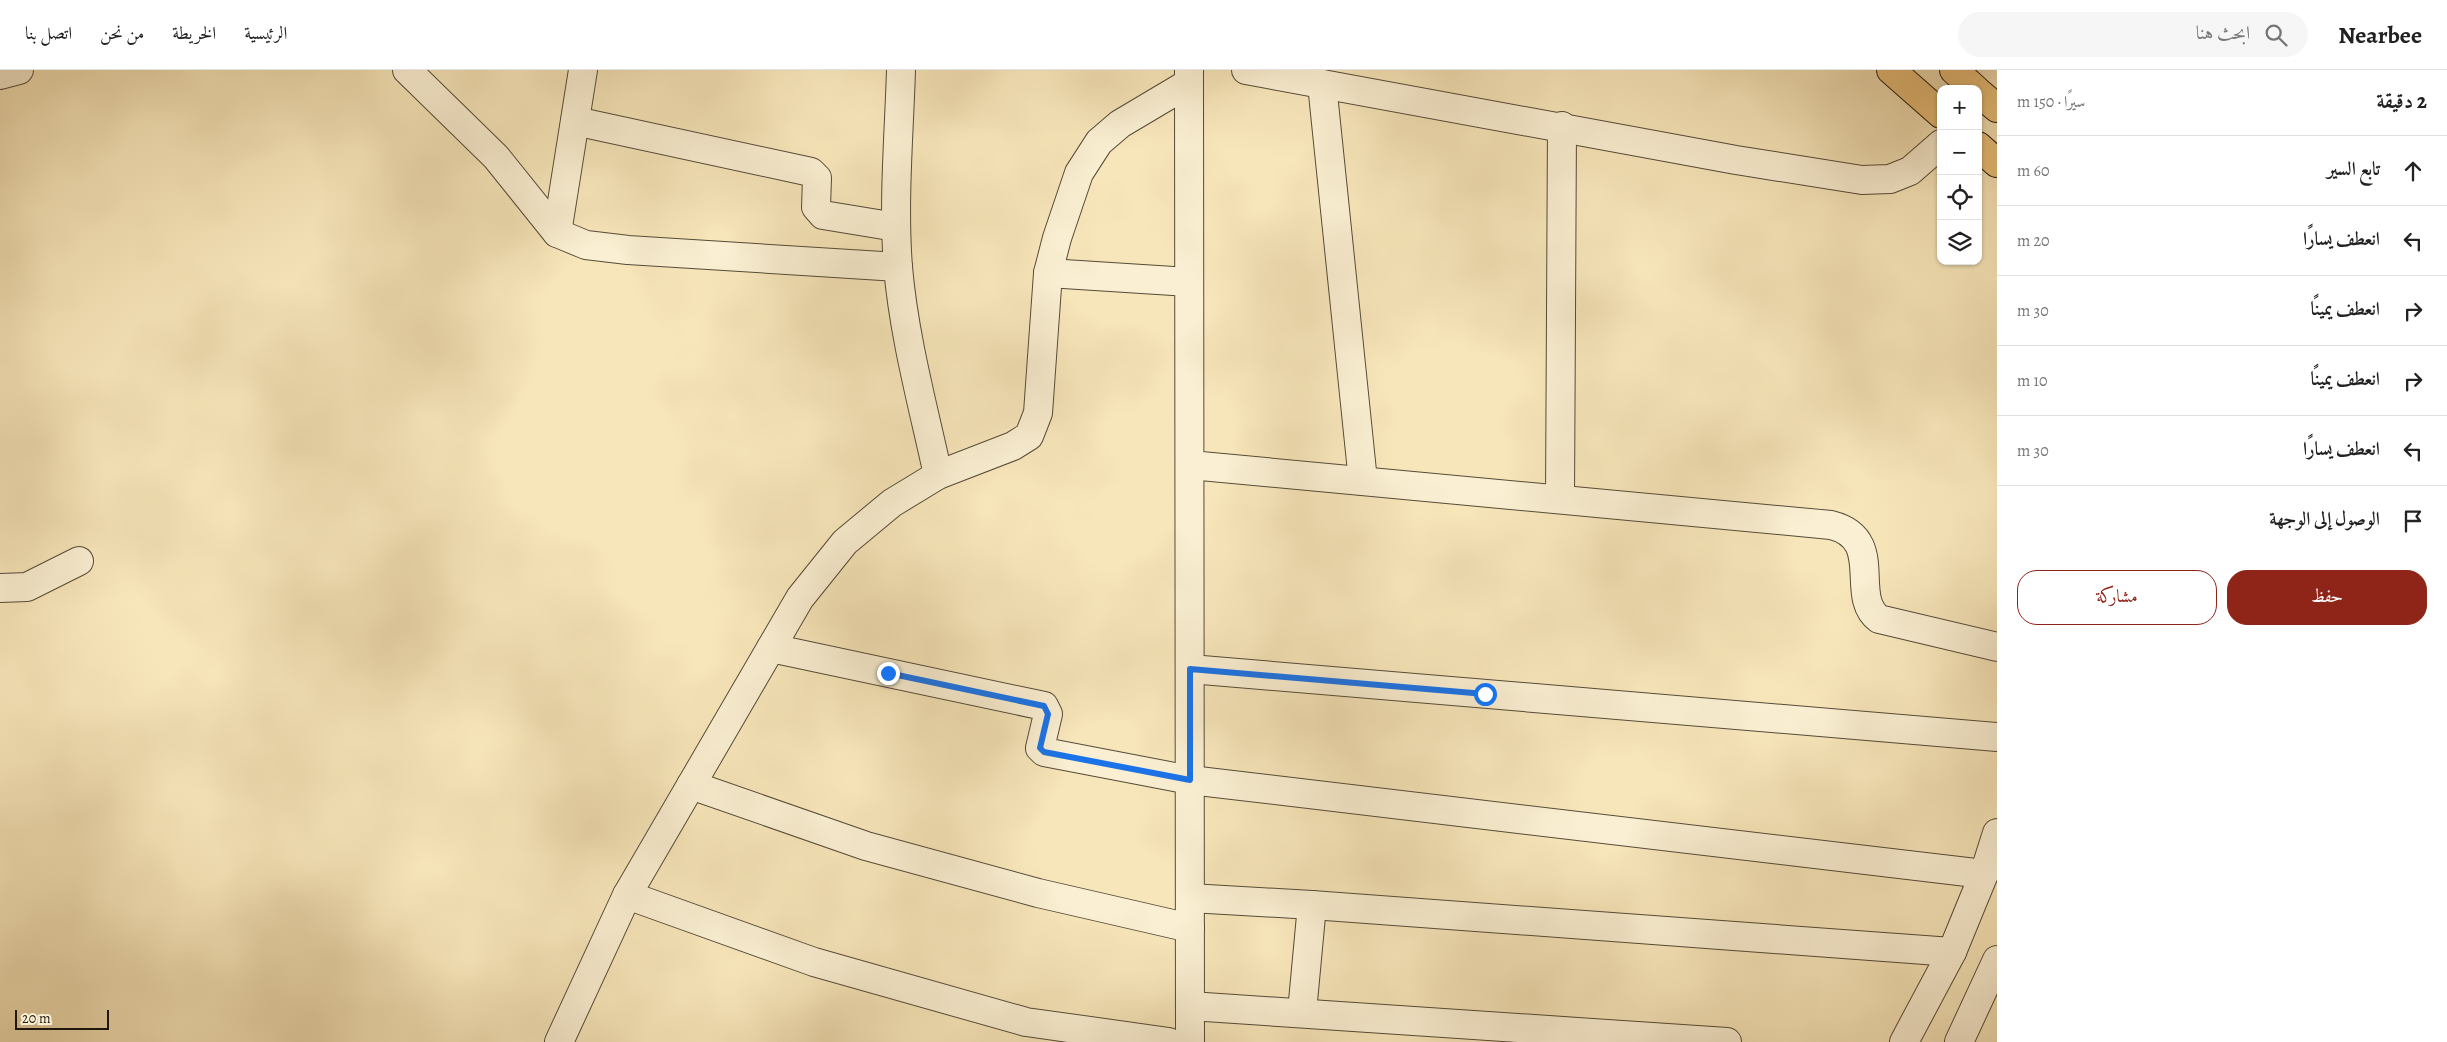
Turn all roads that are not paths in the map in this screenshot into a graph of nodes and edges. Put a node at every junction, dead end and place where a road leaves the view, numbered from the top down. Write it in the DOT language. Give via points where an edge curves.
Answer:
graph roads {
  1 [pos="19,70"];
  2 [pos="408,70"];
  3 [pos="583,70"];
  4 [pos="901,70"];
  5 [pos="1246,70"];
  6 [pos="1890,70"];
  7 [pos="1954,70"];
  8 [pos="0,75"];
  9 [pos="1189,77"];
  10 [pos="1322,84"];
  11 [pos="1971,85"];
  12 [pos="1982,95"];
  13 [pos="1997,108"];
  14 [pos="1937,111"];
  15 [pos="575,121"];
  16 [pos="1562,126"];
  17 [pos="1937,147"];
  18 [pos="1982,150"];
  19 [pos="1997,163"];
  20 [pos="896,227"];
  21 [pos="557,233"];
  22 [pos="898,268"];
  23 [pos="1048,273"];
  24 [pos="1189,282"];
  25 [pos="1190,465"];
  26 [pos="938,475"];
  27 [pos="1363,481"];
  28 [pos="1560,499"];
  29 [pos="79,561"];
  30 [pos="0,588"];
  31 [pos="1997,647"];
  32 [pos="771,648"];
  33 [pos="1190,669"];
  34 [pos="1997,737"];
  35 [pos="1190,780"];
  36 [pos="691,785"];
  37 [pos="1997,833"];
  38 [pos="1984,874"];
  39 [pos="627,895"];
  40 [pos="1190,898"];
  41 [pos="1312,905"];
  42 [pos="1190,928"];
  43 [pos="1952,952"];
  44 [pos="1997,960"];
  45 [pos="1190,1006"];
  46 [pos="1302,1012"];
  47 [pos="559,1042"];
  48 [pos="1169,1042"];
  49 [pos="1190,1042"];
  50 [pos="1728,1042"];
  51 [pos="1904,1042"];
  52 [pos="1959,1042"];
  1 -- 8 [label="street"];
  2 -- 21 [label="street" via="496,157"];
  3 -- 15 [label="street"];
  4 -- 20 [label="street"];
  5 -- 10 [label="street"];
  6 -- 14 [label="highway"];
  7 -- 11 [label="highway"];
  9 -- 23 [label="street" via="1099,142 1079,173"];
  9 -- 24 [label="street"];
  10 -- 16 [label="street"];
  10 -- 27 [label="street"];
  12 -- 13 [label="highway"];
  15 -- 20 [label="street" via="811,172 817,178 816,206 823,216"];
  15 -- 21 [label="street"];
  16 -- 17 [label="street" via="1736,160 1862,180 1890,179 1910,171"];
  16 -- 28 [label="street"];
  18 -- 19 [label="highway"];
  20 -- 22 [label="street"];
  21 -- 22 [label="street" via="586,245 628,250"];
  22 -- 26 [label="street" via="906,329"];
  23 -- 24 [label="street"];
  23 -- 26 [label="street" via="1038,413 1029,436 1013,446"];
  24 -- 25 [label="street"];
  25 -- 27 [label="street"];
  25 -- 33 [label="street"];
  26 -- 32 [label="street" via="892,503 845,542 800,598"];
  27 -- 28 [label="street"];
  28 -- 31 [label="street" via="1842,528 1859,543 1868,602 1878,619"];
  29 -- 30 [label="street" via="27,587"];
  32 -- 35 [label="street" via="1044,706 1048,714 1040,748 1044,752"];
  32 -- 36 [label="street"];
  33 -- 34 [label="street"];
  33 -- 35 [label="street"];
  35 -- 38 [label="street"];
  35 -- 40 [label="street"];
  36 -- 39 [label="street"];
  36 -- 42 [label="street" via="866,846 1038,894"];
  37 -- 38 [label="street"];
  38 -- 43 [label="street"];
  39 -- 47 [label="street"];
  39 -- 48 [label="street" via="814,962 1017,1019"];
  40 -- 41 [label="street"];
  40 -- 42 [label="street"];
  41 -- 43 [label="street"];
  41 -- 46 [label="street"];
  42 -- 45 [label="street"];
  43 -- 51 [label="street"];
  44 -- 52 [label="street"];
  45 -- 46 [label="street"];
  45 -- 49 [label="street"];
  46 -- 50 [label="street"];
}
